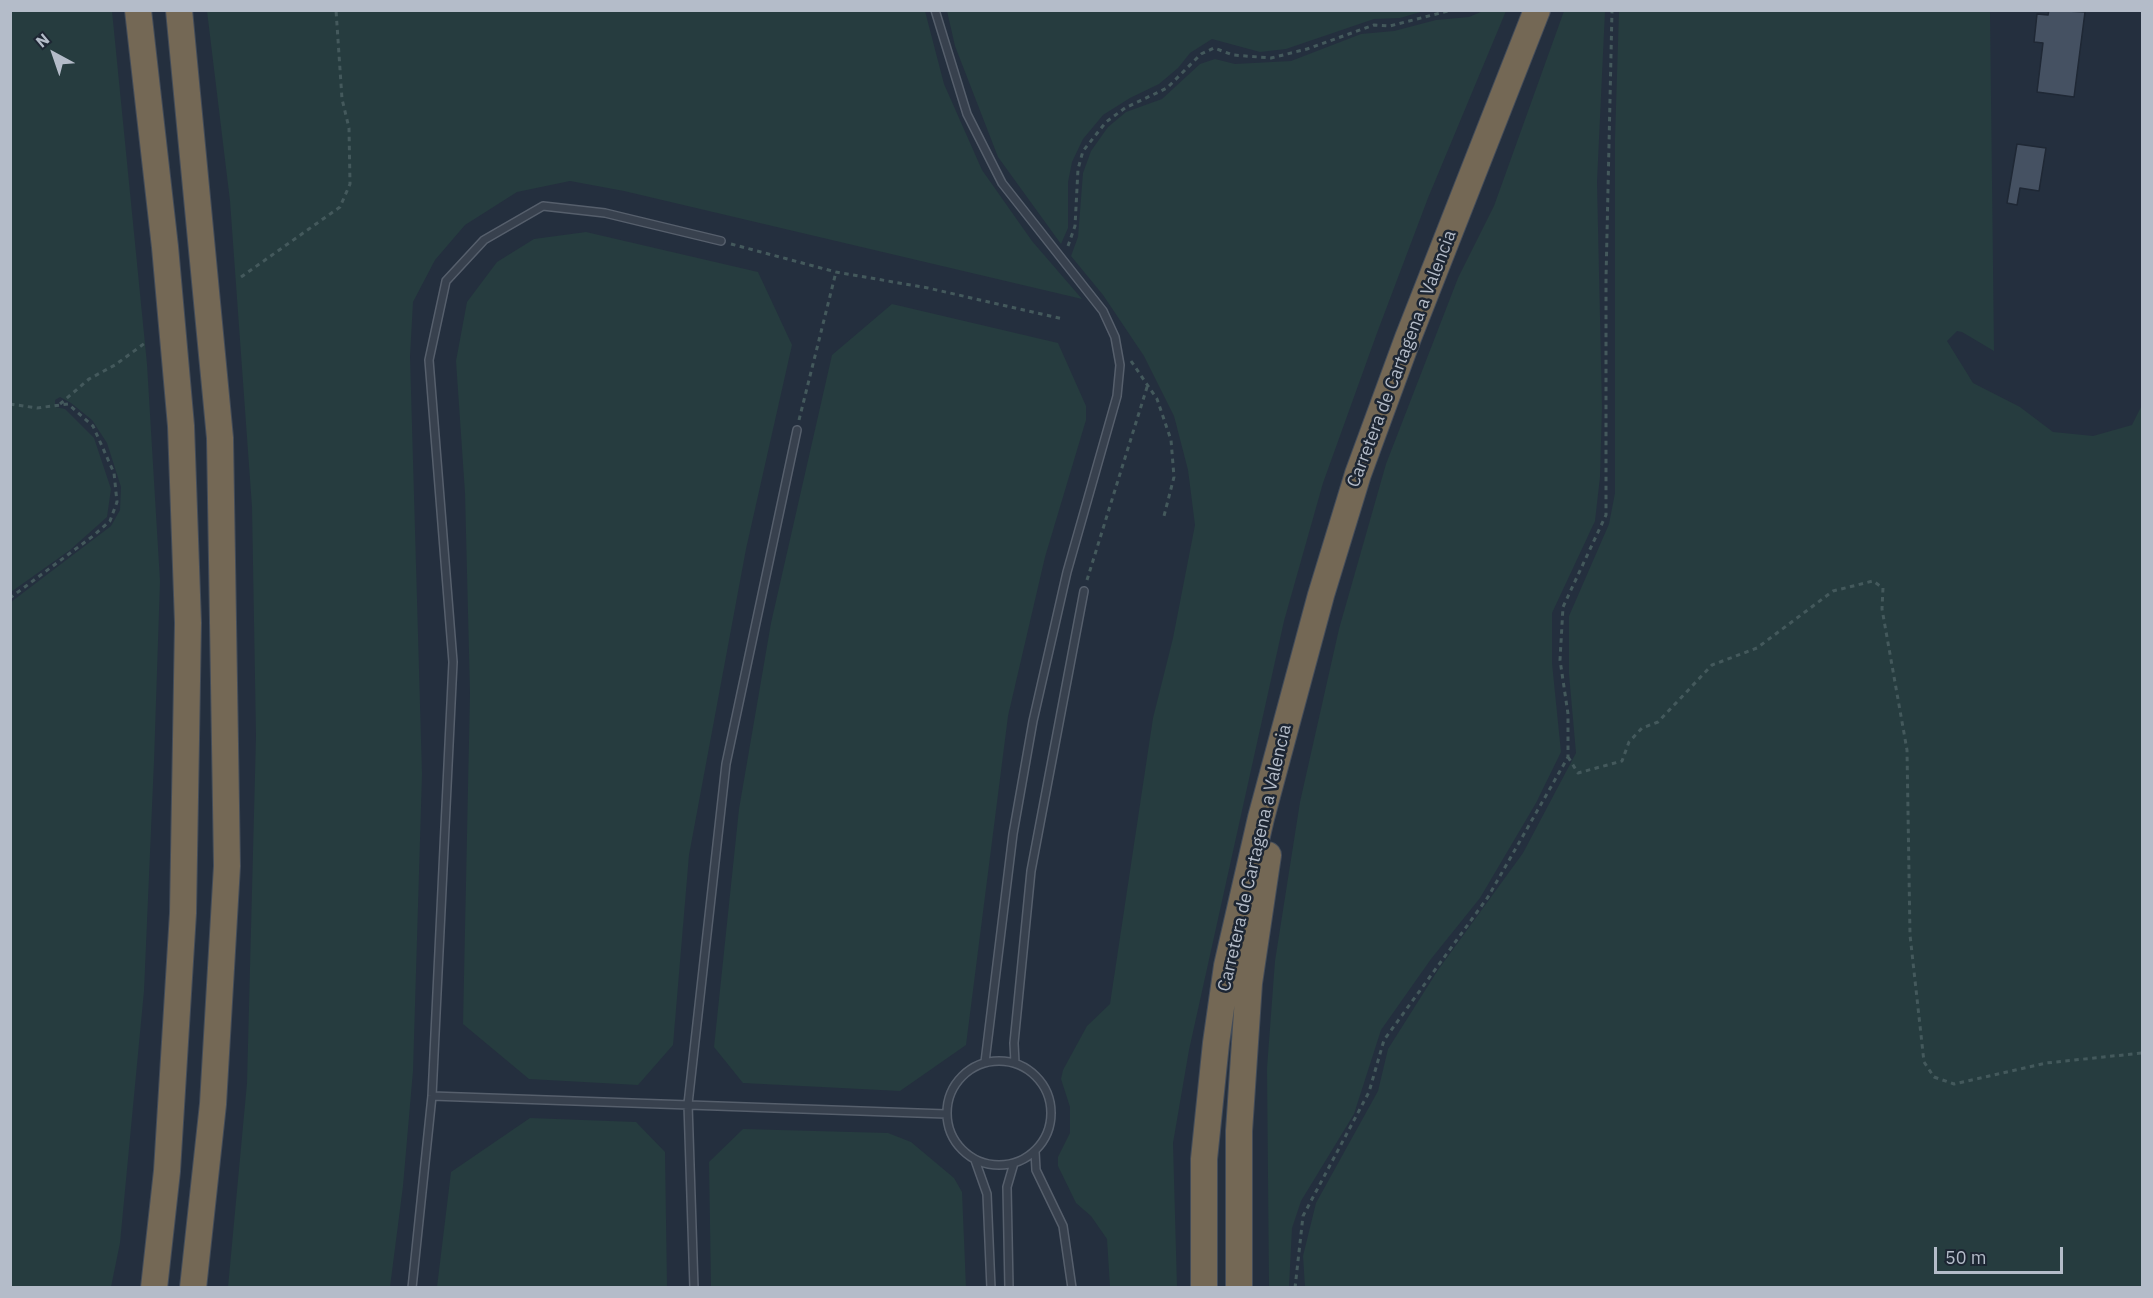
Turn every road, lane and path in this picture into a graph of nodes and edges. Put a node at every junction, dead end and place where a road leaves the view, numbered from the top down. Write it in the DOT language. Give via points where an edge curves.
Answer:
graph roads {
  1 [pos="138,10"];
  2 [pos="179,10"];
  3 [pos="336,10"];
  4 [pos="935,10"];
  5 [pos="1452,10"];
  6 [pos="1537,10"];
  7 [pos="1612,10"];
  8 [pos="721,241"];
  9 [pos="1062,262"];
  10 [pos="836,272"];
  11 [pos="241,277"];
  12 [pos="1063,319"];
  13 [pos="1115,337"];
  14 [pos="145,343"];
  15 [pos="1148,384"];
  16 [pos="10,404"];
  17 [pos="60,404"];
  18 [pos="797,430"];
  19 [pos="1164,516"];
  20 [pos="1084,591"];
  21 [pos="10,598"];
  22 [pos="1289,715"];
  23 [pos="1568,757"];
  24 [pos="2142,1053"];
  25 [pos="985,1062"];
  26 [pos="1015,1063"];
  27 [pos="432,1096"];
  28 [pos="213,1104"];
  29 [pos="688,1104"];
  30 [pos="946,1114"];
  31 [pos="1035,1151"];
  32 [pos="975,1160"];
  33 [pos="1014,1163"];
  34 [pos="167,1171"];
  35 [pos="137,1287"];
  36 [pos="154,1287"];
  37 [pos="193,1287"];
  38 [pos="210,1287"];
  39 [pos="412,1287"];
  40 [pos="694,1287"];
  41 [pos="991,1287"];
  42 [pos="1009,1287"];
  43 [pos="1072,1287"];
  44 [pos="1204,1287"];
  45 [pos="1239,1287"];
  46 [pos="1295,1287"];
  1 -- 34 [label="highway" via="181,426 188,623 183,913"];
  2 -- 28 [label="highway" via="220,438 227,866"];
  3 -- 11 [label="path" via="342,99 349,128 350,184 340,207"];
  4 -- 9 [label="lane" via="966,114 1002,183"];
  5 -- 9 [label="path" via="1390,26 1374,25 1271,58 1233,55 1214,48 1201,54 1167,88 1106,122 1083,151 1078,169 1075,226"];
  6 -- 22 [label="highway, Carretera de Cartagena a Valencia" via="1407,338 1358,474 1338,532"];
  7 -- 23 [label="path" via="1606,515 1563,608 1560,660 1568,714"];
  8 -- 10 [label="path"];
  8 -- 27 [label="lane" via="605,213 543,206 484,240 446,281 429,360 453,662"];
  9 -- 13 [label="lane" via="1103,311"];
  10 -- 12 [label="path"];
  10 -- 18 [label="path"];
  13 -- 15 [label="path"];
  13 -- 25 [label="lane" via="1120,365 1117,396 1067,572 1033,721 1013,834"];
  14 -- 17 [label="path" via="89,379"];
  15 -- 19 [label="path" via="1171,440 1174,477"];
  15 -- 20 [label="path"];
  16 -- 17 [label="path" via="37,408"];
  17 -- 21 [label="path" via="68,404 93,426 114,473 115,512 93,536"];
  18 -- 29 [label="lane" via="726,764"];
  20 -- 26 [label="lane" via="1031,871"];
  22 -- 44 [label="highway, Carretera de Cartagena a Valencia" via="1225,977 1204,1159"];
  22 -- 45 [label="highway, Carretera de Cartagena a Valencia" via="1249,983 1239,1131"];
  23 -- 24 [label="path" via="1578,773 1622,761 1629,742 1642,728 1658,722 1712,665 1757,648 1833,591 1873,581 1883,588 1882,609 1907,750 1910,935 1924,1062 1934,1077 1954,1084 2046,1063"];
  23 -- 46 [label="path" via="1488,897 1384,1040 1369,1092 1303,1216"];
  25 -- 26 [label="lane"];
  25 -- 30 [label="lane" via="957,1081"];
  26 -- 31 [label="lane" via="1036,1076 1051,1106 1045,1138"];
  27 -- 29 [label="lane"];
  27 -- 39 [label="lane"];
  28 -- 37 [label="highway"];
  28 -- 38 [label="highway" via="223,1138"];
  29 -- 30 [label="lane"];
  29 -- 40 [label="lane"];
  30 -- 32 [label="lane" via="954,1141"];
  31 -- 33 [label="lane"];
  31 -- 43 [label="lane" via="1036,1170 1063,1226"];
  32 -- 33 [label="lane"];
  32 -- 41 [label="lane" via="987,1194"];
  33 -- 42 [label="lane" via="1007,1187"];
  34 -- 35 [label="highway" via="150,1197"];
  34 -- 36 [label="highway"];
}
